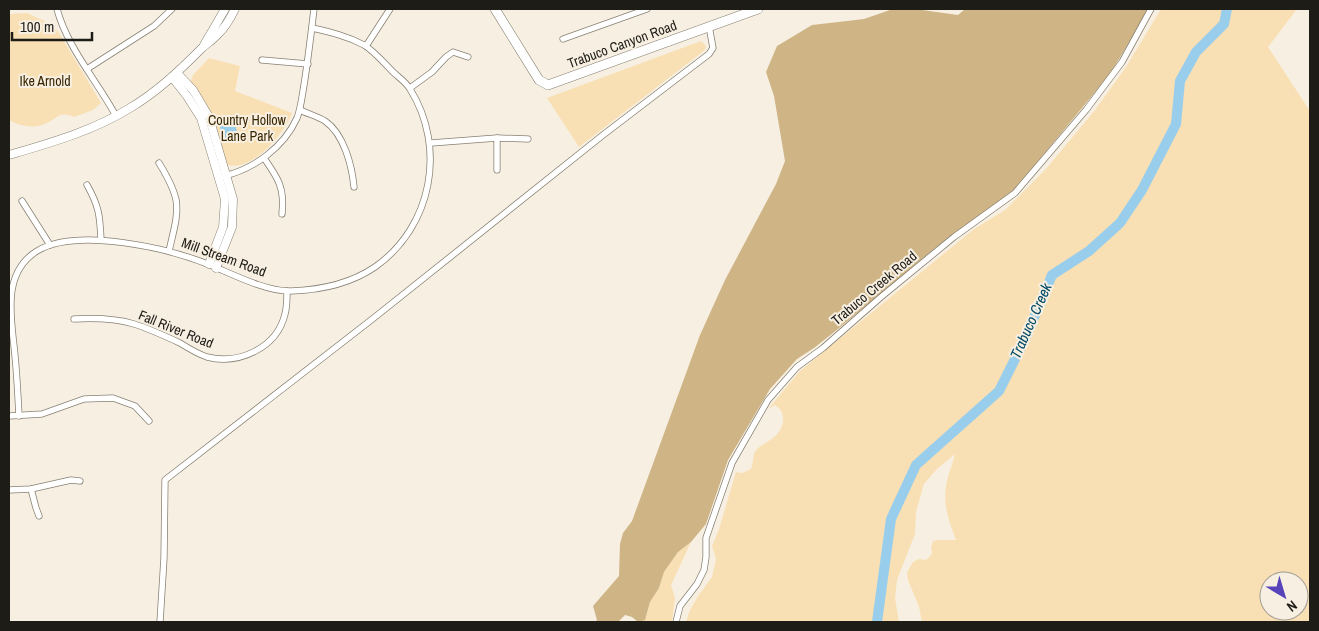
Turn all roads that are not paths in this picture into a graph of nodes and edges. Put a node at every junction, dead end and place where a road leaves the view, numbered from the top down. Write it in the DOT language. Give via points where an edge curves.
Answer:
graph roads {
  1 [pos="56,9"];
  2 [pos="172,9"];
  3 [pos="225,9"];
  4 [pos="235,9"];
  5 [pos="314,9"];
  6 [pos="390,9"];
  7 [pos="495,9"];
  8 [pos="647,9"];
  9 [pos="758,9"];
  10 [pos="1150,9"];
  11 [pos="709,26"];
  12 [pos="312,28"];
  13 [pos="564,38"];
  14 [pos="366,46"];
  15 [pos="202,48"];
  16 [pos="468,57"];
  17 [pos="262,60"];
  18 [pos="308,64"];
  19 [pos="87,69"];
  20 [pos="175,75"];
  21 [pos="410,88"];
  22 [pos="300,110"];
  23 [pos="116,116"];
  24 [pos="497,138"];
  25 [pos="528,139"];
  26 [pos="431,143"];
  27 [pos="9,155"];
  28 [pos="264,158"];
  29 [pos="159,163"];
  30 [pos="497,170"];
  31 [pos="223,176"];
  32 [pos="87,185"];
  33 [pos="354,187"];
  34 [pos="22,201"];
  35 [pos="282,214"];
  36 [pos="102,240"];
  37 [pos="50,245"];
  38 [pos="169,251"];
  39 [pos="212,266"];
  40 [pos="12,279"];
  41 [pos="288,292"];
  42 [pos="74,319"];
  43 [pos="12,356"];
  44 [pos="9,416"];
  45 [pos="19,416"];
  46 [pos="149,421"];
  47 [pos="80,482"];
  48 [pos="31,489"];
  49 [pos="9,490"];
  50 [pos="39,516"];
  51 [pos="160,622"];
  52 [pos="676,622"];
  1 -- 19 [label="street" via="65,32"];
  2 -- 19 [label="street" via="154,26"];
  3 -- 15 [label="street"];
  4 -- 15 [label="street" via="219,34"];
  5 -- 12 [label="street"];
  6 -- 14 [label="street"];
  7 -- 11 [label="main road, Trabuco Canyon Road" via="539,80 546,85"];
  8 -- 13 [label="street"];
  9 -- 11 [label="main road, Trabuco Canyon Road"];
  10 -- 52 [label="street, Trabuco Creek Road" via="1122,62 1015,193 954,237 797,367 768,400 732,462 706,538 704,570 680,606"];
  11 -- 51 [label="street" via="712,48 709,54 166,480"];
  12 -- 14 [label="street, Mill Stream Road" via="341,35"];
  12 -- 18 [label="street"];
  14 -- 21 [label="street, Mill Stream Road"];
  15 -- 20 [label="street"];
  16 -- 21 [label="street" via="453,52"];
  17 -- 18 [label="street"];
  18 -- 22 [label="street"];
  19 -- 23 [label="street"];
  20 -- 23 [label="street"];
  20 -- 31 [label="street" via="193,90 210,117"];
  21 -- 26 [label="street, Mill Stream Road"];
  22 -- 28 [label="street" via="288,134"];
  22 -- 33 [label="street" via="326,122 339,137 353,173"];
  23 -- 27 [label="street" via="67,138"];
  24 -- 25 [label="street"];
  24 -- 26 [label="street"];
  24 -- 30 [label="street"];
  26 -- 41 [label="street, Mill Stream Road" via="427,193 407,236 390,254 355,278 324,289"];
  28 -- 31 [label="street"];
  28 -- 35 [label="street" via="281,185"];
  29 -- 38 [label="street" via="172,184 178,205"];
  31 -- 39 [label="street" via="233,199 232,227"];
  32 -- 36 [label="street" via="100,214"];
  34 -- 37 [label="street"];
  36 -- 37 [label="street, Mill Stream Road"];
  36 -- 38 [label="street, Mill Stream Road"];
  37 -- 40 [label="street, Mill Stream Road" via="32,254"];
  38 -- 39 [label="street, Mill Stream Road"];
  39 -- 41 [label="street, Mill Stream Road" via="250,282"];
  40 -- 43 [label="street, Mill Stream Road" via="9,304"];
  41 -- 42 [label="street, Fall River Road" via="285,314 271,340 253,353 229,360 206,356 133,324 99,318"];
  43 -- 45 [label="street, Mill Stream Road"];
  44 -- 45 [label="street"];
  45 -- 46 [label="street" via="42,414 84,399 113,398 134,406"];
  47 -- 48 [label="street" via="71,480"];
  48 -- 49 [label="street"];
  48 -- 50 [label="street"];
}
